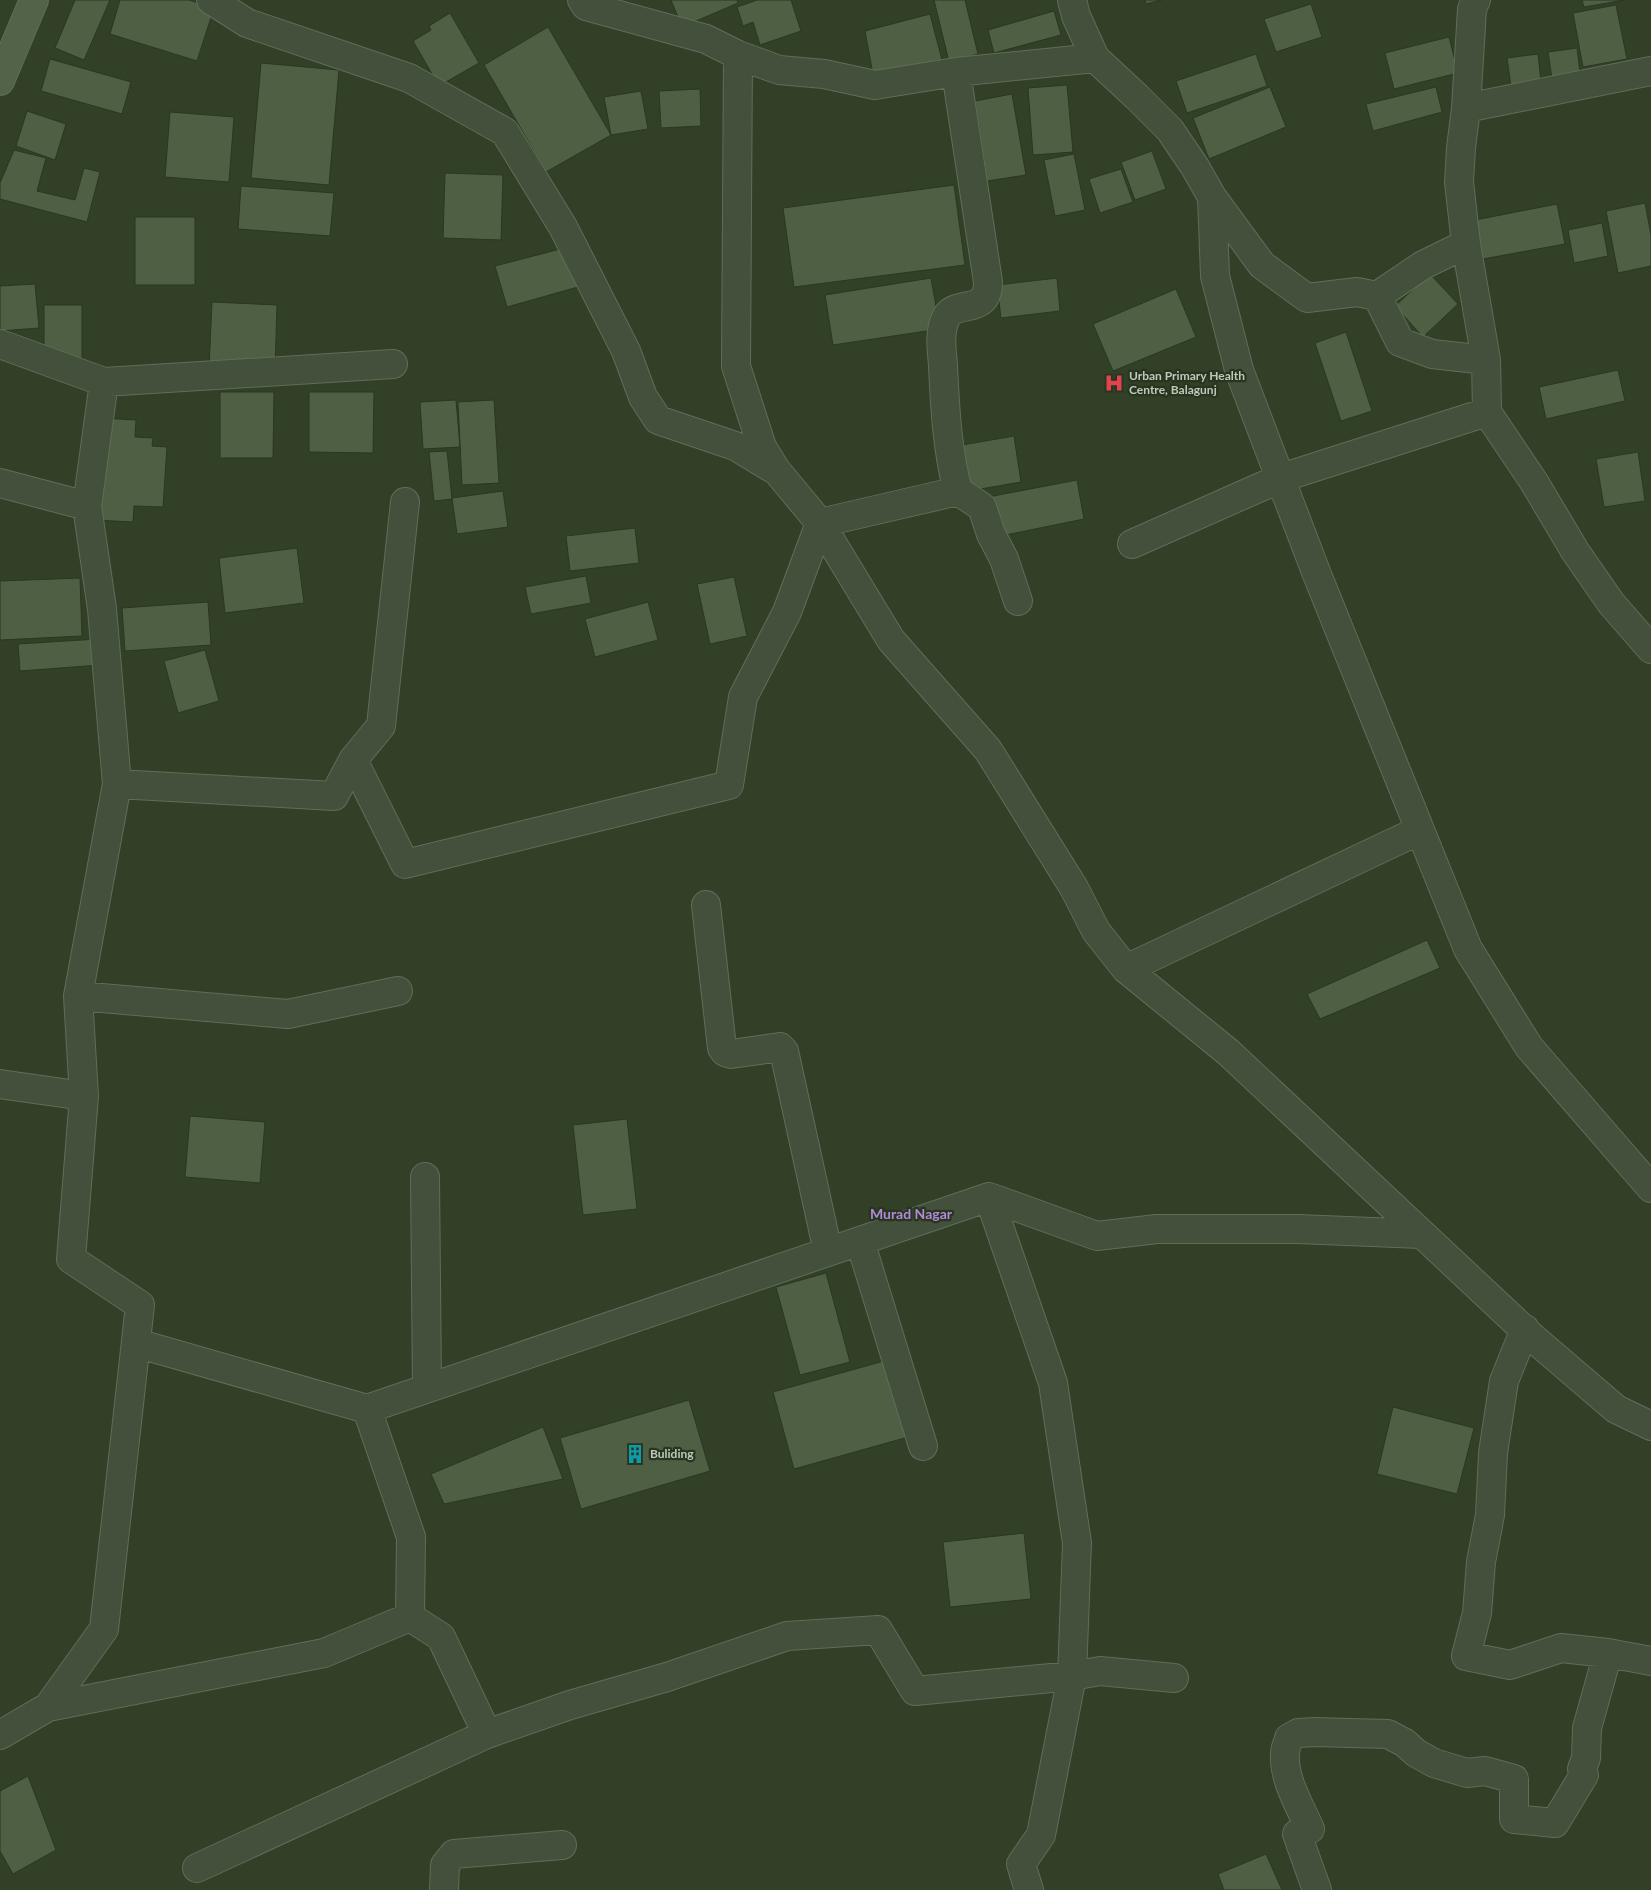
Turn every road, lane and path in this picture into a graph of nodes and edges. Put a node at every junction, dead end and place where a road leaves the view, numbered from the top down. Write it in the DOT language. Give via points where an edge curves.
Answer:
graph roads {
  1 [pos="34,0"];
  2 [pos="211,0"];
  3 [pos="582,0"];
  4 [pos="1072,0"];
  5 [pos="1476,0"];
  6 [pos="738,55"];
  7 [pos="1096,58"];
  8 [pos="1651,71"];
  9 [pos="956,72"];
  10 [pos="0,81"];
  11 [pos="1466,108"];
  12 [pos="1212,197"];
  13 [pos="1466,244"];
  14 [pos="1377,296"];
  15 [pos="0,344"];
  16 [pos="1486,360"];
  17 [pos="393,364"];
  18 [pos="104,382"];
  19 [pos="1487,412"];
  20 [pos="776,470"];
  21 [pos="1281,478"];
  22 [pos="0,483"];
  23 [pos="958,491"];
  24 [pos="405,502"];
  25 [pos="87,506"];
  26 [pos="820,523"];
  27 [pos="1132,544"];
  28 [pos="1018,601"];
  29 [pos="1651,649"];
  30 [pos="353,760"];
  31 [pos="117,784"];
  32 [pos="1420,830"];
  33 [pos="706,904"];
  34 [pos="1126,969"];
  35 [pos="398,991"];
  36 [pos="78,996"];
  37 [pos="0,1084"];
  38 [pos="84,1096"];
  39 [pos="425,1177"];
  40 [pos="1651,1188"];
  41 [pos="989,1197"];
  42 [pos="1422,1234"];
  43 [pos="860,1242"];
  44 [pos="828,1252"];
  45 [pos="1525,1329"];
  46 [pos="136,1343"];
  47 [pos="427,1388"];
  48 [pos="367,1409"];
  49 [pos="1651,1426"];
  50 [pos="924,1446"];
  51 [pos="410,1617"];
  52 [pos="1608,1653"];
  53 [pos="1651,1661"];
  54 [pos="1072,1676"];
  55 [pos="1174,1678"];
  56 [pos="48,1707"];
  57 [pos="487,1734"];
  58 [pos="0,1736"];
  59 [pos="562,1845"];
  60 [pos="197,1868"];
  61 [pos="444,1890"];
  62 [pos="1029,1890"];
  63 [pos="1317,1890"];
  1 -- 10 [label="street"];
  2 -- 20 [label="street" via="247,23 409,78 505,132 563,227 626,351 643,397 658,420 735,446"];
  3 -- 6 [label="street" via="586,6 706,39"];
  4 -- 7 [label="street"];
  5 -- 11 [label="street" via="1472,10"];
  6 -- 9 [label="street" via="779,70 824,74 875,85"];
  6 -- 20 [label="street" via="736,366 762,447"];
  7 -- 9 [label="street"];
  7 -- 12 [label="street" via="1170,130"];
  8 -- 11 [label="street"];
  9 -- 23 [label="street" via="988,282 986,298 979,304 950,313 945,319 942,335 944,387"];
  11 -- 13 [label="street" via="1459,182"];
  12 -- 14 [label="street" via="1262,265 1306,298 1357,292"];
  12 -- 21 [label="street" via="1215,276 1239,370"];
  13 -- 14 [label="street" via="1423,265"];
  13 -- 16 [label="street"];
  14 -- 16 [label="street" via="1400,342 1432,354"];
  15 -- 18 [label="street"];
  16 -- 19 [label="street"];
  17 -- 18 [label="street"];
  18 -- 25 [label="street"];
  19 -- 21 [label="street"];
  19 -- 29 [label="street" via="1575,551 1611,603"];
  20 -- 26 [label="street"];
  21 -- 27 [label="street"];
  21 -- 32 [label="street"];
  22 -- 25 [label="street"];
  23 -- 26 [label="street"];
  23 -- 28 [label="street" via="982,507"];
  24 -- 30 [label="street" via="381,726"];
  25 -- 31 [label="street" via="102,609"];
  26 -- 30 [label="street" via="787,612 743,697 729,785 405,864"];
  26 -- 34 [label="street" via="891,640 988,750 1074,888 1096,931"];
  30 -- 31 [label="street" via="334,796"];
  31 -- 36 [label="street"];
  32 -- 34 [label="street"];
  32 -- 40 [label="street" via="1468,949 1529,1047"];
  33 -- 44 [label="street" via="722,1048 731,1054 780,1047 784,1051"];
  34 -- 42 [label="street" via="1228,1052"];
  35 -- 36 [label="street" via="288,1014"];
  36 -- 38 [label="street"];
  37 -- 38 [label="street"];
  38 -- 46 [label="street" via="70,1259 140,1306"];
  39 -- 47 [label="street"];
  41 -- 42 [label="street" via="1097,1236 1157,1229 1298,1229"];
  41 -- 43 [label="street"];
  41 -- 54 [label="street" via="1053,1383 1077,1543"];
  42 -- 45 [label="street"];
  43 -- 44 [label="street"];
  43 -- 50 [label="street"];
  44 -- 47 [label="street"];
  45 -- 49 [label="street" via="1616,1409"];
  45 -- 52 [label="street" via="1504,1381 1493,1453 1490,1515 1481,1562 1477,1613 1466,1656 1510,1665 1560,1648"];
  46 -- 48 [label="street"];
  46 -- 56 [label="street" via="104,1629"];
  47 -- 48 [label="street"];
  48 -- 51 [label="street" via="411,1537"];
  51 -- 56 [label="street" via="324,1653"];
  51 -- 57 [label="street" via="441,1637"];
  52 -- 53 [label="street"];
  52 -- 63 [label="street" via="1587,1728 1584,1775 1555,1823 1514,1819 1514,1779 1485,1771 1467,1773 1434,1763 1388,1734 1315,1732 1298,1733 1289,1738 1285,1752 1286,1769 1310,1829 1297,1834"];
  54 -- 55 [label="street" via="1100,1671"];
  54 -- 57 [label="street" via="915,1691 878,1630 788,1636"];
  54 -- 62 [label="street" via="1041,1835 1021,1864"];
  56 -- 58 [label="street"];
  57 -- 60 [label="street"];
  59 -- 61 [label="street" via="454,1854 445,1865"];
}
